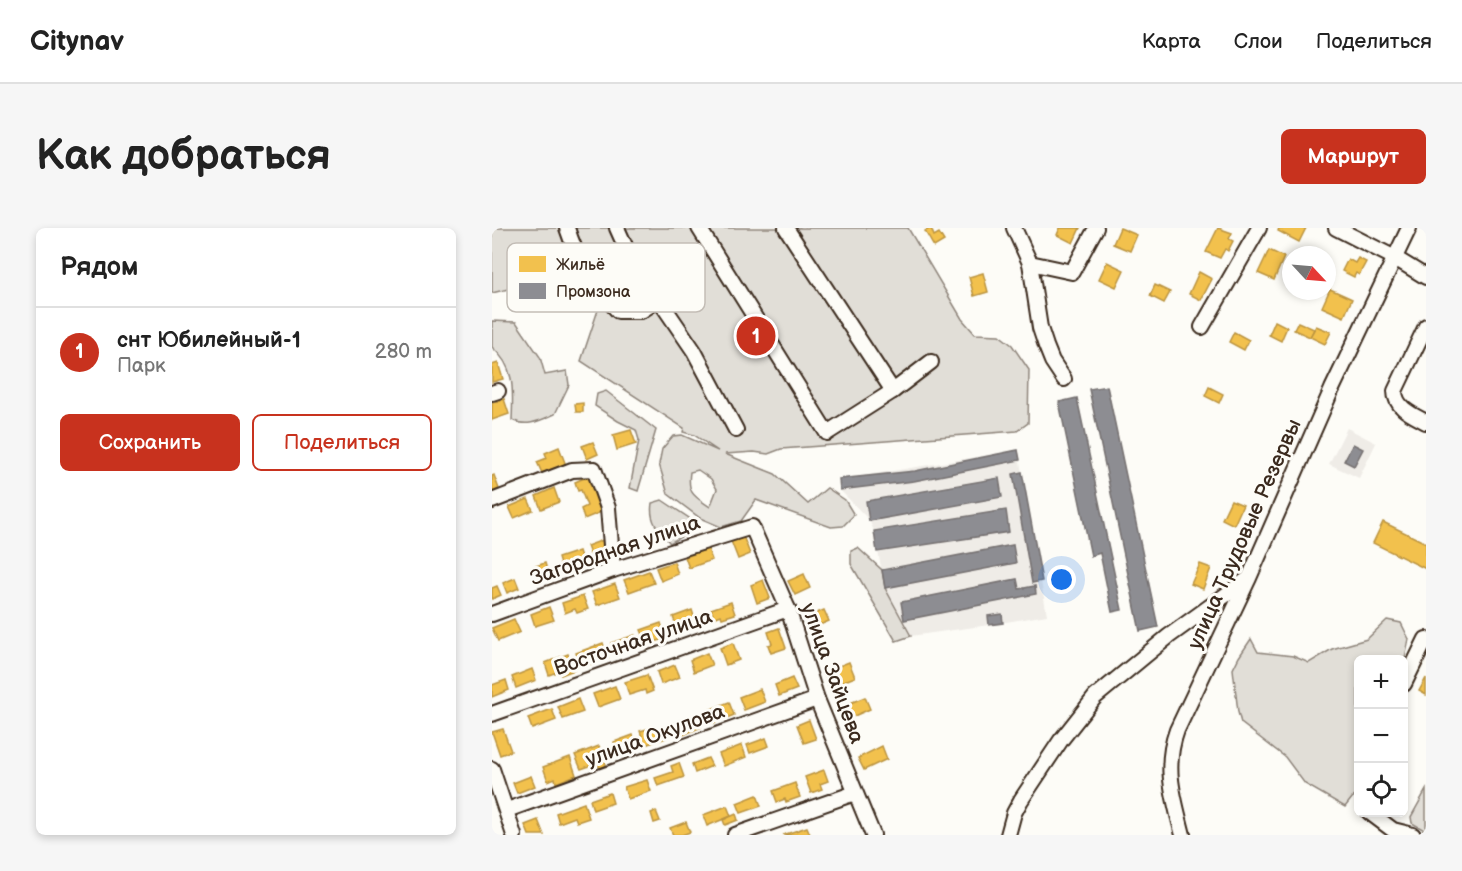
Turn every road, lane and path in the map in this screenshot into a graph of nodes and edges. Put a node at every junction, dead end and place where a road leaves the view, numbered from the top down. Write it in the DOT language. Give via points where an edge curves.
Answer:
graph roads {
  1 [pos="567,228"];
  2 [pos="617,228"];
  3 [pos="699,228"];
  4 [pos="786,228"];
  5 [pos="1014,228"];
  6 [pos="1096,228"];
  7 [pos="1259,228"];
  8 [pos="1336,228"];
  9 [pos="1409,228"];
  10 [pos="572,243"];
  11 [pos="624,243"];
  12 [pos="1395,258"];
  13 [pos="1030,263"];
  14 [pos="1426,278"];
  15 [pos="666,312"];
  16 [pos="1426,326"];
  17 [pos="1202,327"];
  18 [pos="931,362"];
  19 [pos="1064,380"];
  20 [pos="893,391"];
  21 [pos="1426,422"];
  22 [pos="736,430"];
  23 [pos="492,501"];
  24 [pos="752,527"];
  25 [pos="613,570"];
  26 [pos="1249,578"];
  27 [pos="788,609"];
  28 [pos="492,614"];
  29 [pos="1426,639"];
  30 [pos="1408,676"];
  31 [pos="817,699"];
  32 [pos="492,714"];
  33 [pos="492,769"];
  34 [pos="855,793"];
  35 [pos="507,810"];
  36 [pos="1375,817"];
  37 [pos="514,835"];
  38 [pos="735,835"];
  39 [pos="873,835"];
  40 [pos="1008,835"];
  41 [pos="1183,835"];
  42 [pos="1413,835"];
  1 -- 10 [label="street"];
  2 -- 11 [label="street"];
  3 -- 20 [label="street" via="827,433"];
  4 -- 20 [label="street"];
  5 -- 13 [label="street"];
  6 -- 13 [label="street" via="1072,273"];
  7 -- 17 [label="street"];
  8 -- 12 [label="street"];
  9 -- 12 [label="street, улица Трудовые Резервы"];
  12 -- 14 [label="street"];
  12 -- 26 [label="street, улица Трудовые Резервы"];
  13 -- 19 [label="street" via="1040,328"];
  15 -- 22 [label="street" via="694,351"];
  16 -- 21 [label="street" via="1397,384 1395,397 1408,412"];
  18 -- 20 [label="street"];
  23 -- 25 [label="street" via="572,470 594,469 608,508"];
  24 -- 25 [label="street, Загородная улица"];
  24 -- 27 [label="street, улица Зайцева"];
  25 -- 28 [label="street, Загородная улица"];
  26 -- 40 [label="street" via="1169,636 1095,698 1061,740 1022,800"];
  26 -- 41 [label="street, улица Трудовые Резервы" via="1172,742 1169,772"];
  27 -- 31 [label="street, улица Зайцева"];
  27 -- 32 [label="street, Восточная улица"];
  29 -- 30 [label="street"];
  31 -- 34 [label="street, улица Зайцева"];
  31 -- 35 [label="street, улица Окулова"];
  33 -- 35 [label="street"];
  34 -- 38 [label="street"];
  34 -- 39 [label="street, улица Зайцева"];
  35 -- 37 [label="street"];
  36 -- 42 [label="street" via="1392,830"];
}
